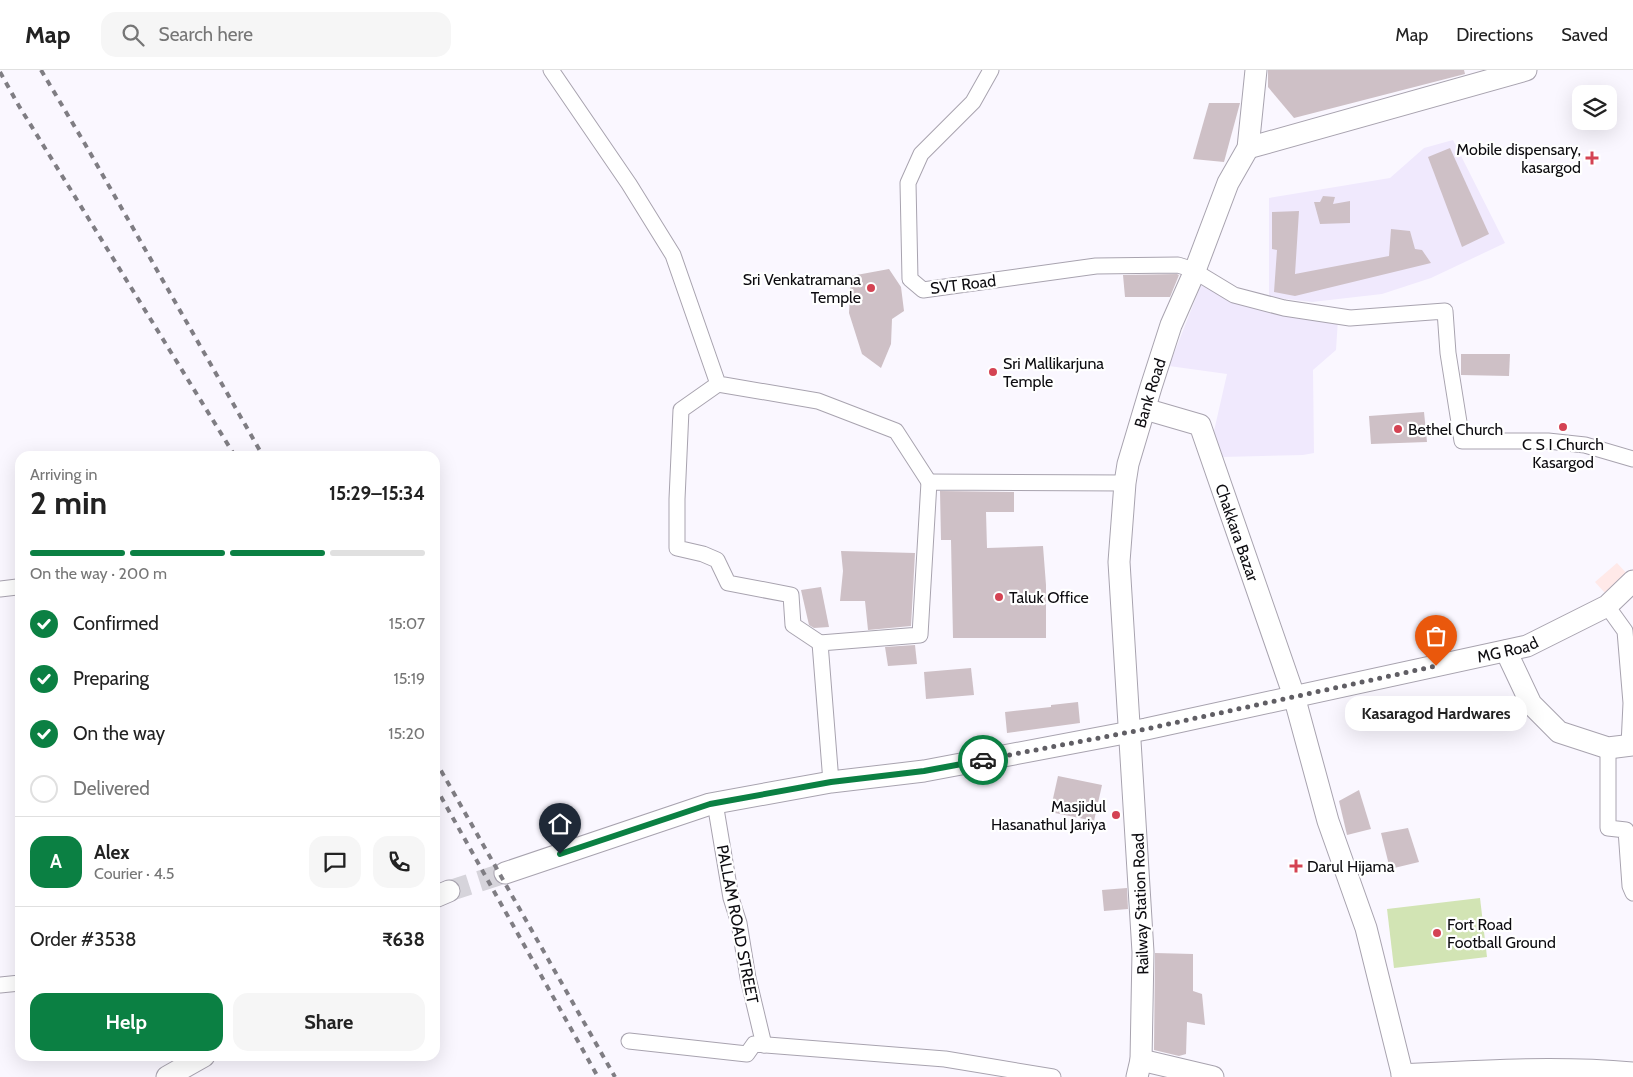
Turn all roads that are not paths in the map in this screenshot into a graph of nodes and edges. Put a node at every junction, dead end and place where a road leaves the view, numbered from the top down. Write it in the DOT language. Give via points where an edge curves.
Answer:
graph roads {
  1 [pos="551,70"];
  2 [pos="991,70"];
  3 [pos="1256,70"];
  4 [pos="1526,70"];
  5 [pos="1248,148"];
  6 [pos="1194,273"];
  7 [pos="718,384"];
  8 [pos="1145,409"];
  9 [pos="1633,459"];
  10 [pos="929,482"];
  11 [pos="1124,483"];
  12 [pos="1633,581"];
  13 [pos="15,587"];
  14 [pos="0,589"];
  15 [pos="1607,606"];
  16 [pos="820,643"];
  17 [pos="1506,651"];
  18 [pos="1294,696"];
  19 [pos="1129,732"];
  20 [pos="1631,745"];
  21 [pos="1608,748"];
  22 [pos="831,782"];
  23 [pos="715,803"];
  24 [pos="504,873"];
  25 [pos="1633,893"];
  26 [pos="15,984"];
  27 [pos="0,985"];
  28 [pos="629,1041"];
  29 [pos="764,1045"];
  30 [pos="191,1061"];
  31 [pos="1139,1068"];
  32 [pos="1633,1073"];
  33 [pos="1402,1076"];
  34 [pos="167,1077"];
  35 [pos="1053,1077"];
  36 [pos="1213,1077"];
  1 -- 7 [label="street" via="673,255"];
  2 -- 6 [label="street, SVT Road" via="973,102 921,154 908,183 910,279 923,290 1096,266 1178,265"];
  3 -- 5 [label="street, Bank Road"];
  4 -- 5 [label="street"];
  5 -- 6 [label="street, Bank Road" via="1228,183"];
  6 -- 8 [label="street, Bank Road" via="1171,325"];
  6 -- 9 [label="street, SVT Road" via="1234,296 1350,318 1445,311 1462,441 1548,441 1585,445"];
  7 -- 10 [label="street" via="818,401 896,431"];
  7 -- 16 [label="street" via="682,410 677,548 717,560 728,583 791,595 793,625"];
  8 -- 11 [label="street, Bank Road"];
  8 -- 18 [label="street, Chakkara Bazar" via="1200,424"];
  10 -- 11 [label="street"];
  10 -- 16 [label="street" via="920,635"];
  11 -- 19 [label="street, Bank Road" via="1119,562"];
  12 -- 15 [label="street, MG Road"];
  13 -- 14 [label="street"];
  15 -- 17 [label="street, MG Road" via="1527,646"];
  15 -- 20 [label="street" via="1625,631"];
  16 -- 22 [label="street"];
  17 -- 18 [label="street, MG Road"];
  17 -- 21 [label="street" via="1531,704 1559,732"];
  18 -- 19 [label="street, MG Road"];
  18 -- 33 [label="street" via="1328,821 1366,928"];
  19 -- 22 [label="street, MG Road" via="924,771"];
  19 -- 31 [label="street, Railway Station Road" via="1144,952"];
  20 -- 21 [label="street"];
  21 -- 25 [label="street" via="1608,828 1626,830"];
  22 -- 23 [label="street, MG Road"];
  23 -- 24 [label="street, MG Road"];
  23 -- 29 [label="street, PALLAM ROAD STREET" via="731,898"];
  26 -- 27 [label="street"];
  28 -- 29 [label="street" via="746,1054 754,1044"];
  29 -- 35 [label="street" via="945,1059"];
  30 -- 34 [label="street"];
  31 -- 36 [label="street"];
  32 -- 33 [label="street" via="1550,1069"];
}
